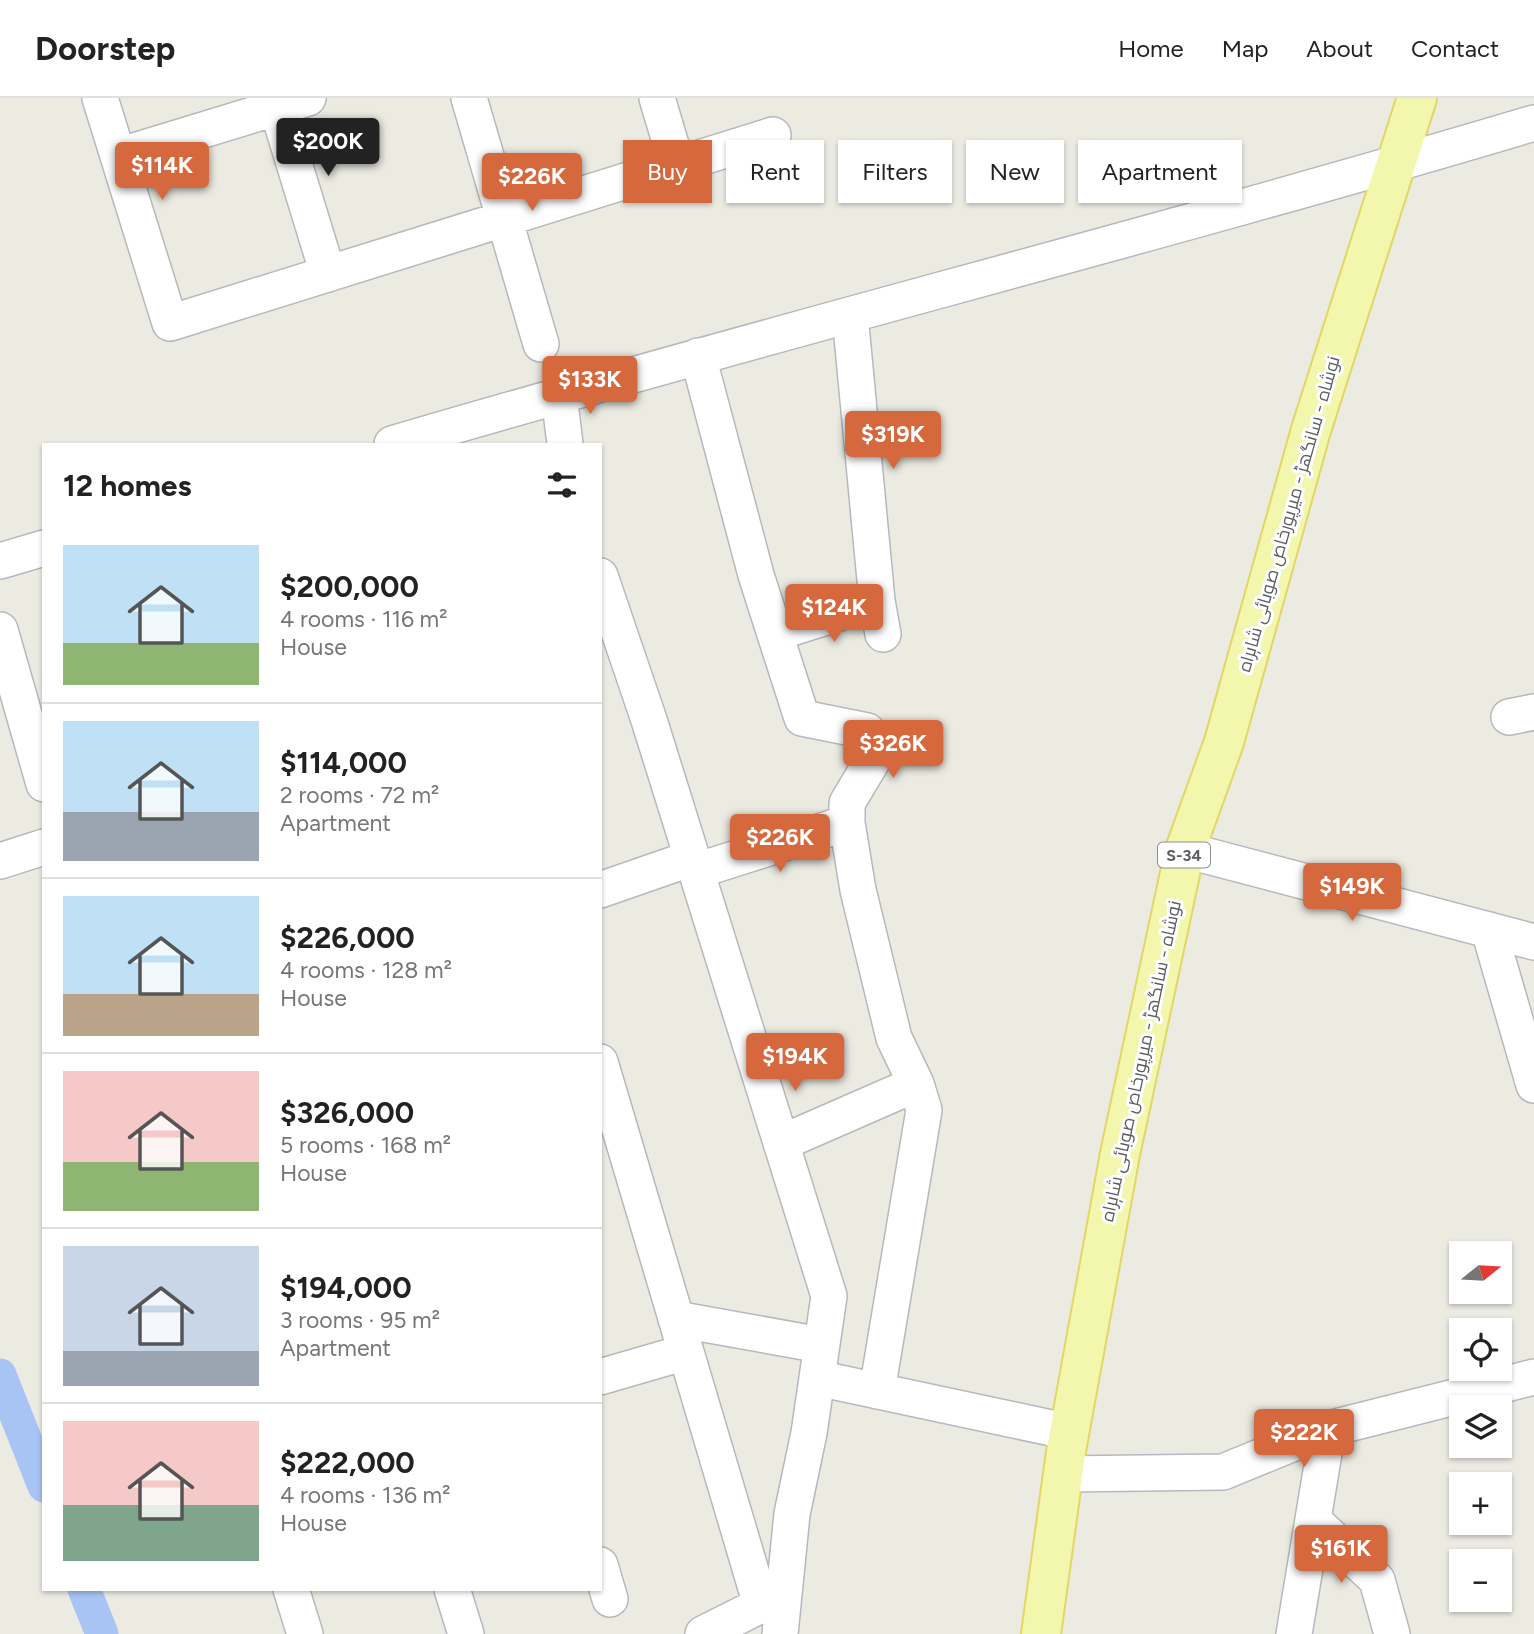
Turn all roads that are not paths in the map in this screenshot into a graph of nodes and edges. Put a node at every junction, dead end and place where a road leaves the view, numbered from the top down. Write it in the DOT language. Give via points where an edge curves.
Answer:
graph roads {
  1 [pos="100,98"];
  2 [pos="469,98"];
  3 [pos="657,98"];
  4 [pos="1417,98"];
  5 [pos="287,101"];
  6 [pos="1534,124"];
  7 [pos="773,135"];
  8 [pos="670,140"];
  9 [pos="712,154"];
  10 [pos="118,156"];
  11 [pos="1394,165"];
  12 [pos="623,182"];
  13 [pos="504,219"];
  14 [pos="327,274"];
  15 [pos="850,315"];
  16 [pos="541,344"];
  17 [pos="698,356"];
  18 [pos="559,395"];
  19 [pos="409,442"];
  20 [pos="565,443"];
  21 [pos="42,549"];
  22 [pos="0,561"];
  23 [pos="602,582"];
  24 [pos="0,630"];
  25 [pos="775,633"];
  26 [pos="42,777"];
  27 [pos="847,823"];
  28 [pos="42,848"];
  29 [pos="1185,850"];
  30 [pos="0,861"];
  31 [pos="694,865"];
  32 [pos="602,889"];
  33 [pos="1489,930"];
  34 [pos="1534,942"];
  35 [pos="602,1069"];
  36 [pos="916,1084"];
  37 [pos="1534,1085"];
  38 [pos="781,1143"];
  39 [pos="676,1319"];
  40 [pos="686,1352"];
  41 [pos="819,1362"];
  42 [pos="602,1376"];
  43 [pos="1534,1377"];
  44 [pos="877,1391"];
  45 [pos="1328,1429"];
  46 [pos="1070,1432"];
  47 [pos="1063,1474"];
  48 [pos="1313,1520"];
  49 [pos="602,1572"];
  50 [pos="292,1591"];
  51 [pos="453,1591"];
  52 [pos="773,1598"];
  53 [pos="610,1599"];
  54 [pos="305,1634"];
  55 [pos="466,1634"];
  56 [pos="703,1634"];
  57 [pos="780,1634"];
  58 [pos="1041,1634"];
  59 [pos="1294,1634"];
  60 [pos="1392,1634"];
  1 -- 10 [label="street"];
  2 -- 13 [label="street"];
  3 -- 8 [label="street"];
  4 -- 11 [label="main road, نوشاہ - سانگھڑ - میرپورخاص صوبائی شاہراہ / S-34"];
  5 -- 10 [label="street"];
  5 -- 14 [label="street"];
  6 -- 11 [label="street"];
  7 -- 9 [label="street"];
  10 -- 14 [label="street" via="170,323"];
  11 -- 15 [label="street"];
  11 -- 29 [label="main road, نوشاہ - سانگھڑ - میرپورخاص صوبائی شاہراہ / S-34" via="1311,430 1224,742"];
  12 -- 13 [label="street"];
  13 -- 14 [label="street"];
  13 -- 16 [label="street"];
  15 -- 17 [label="street"];
  15 -- 25 [label="street" via="880,618"];
  17 -- 18 [label="street"];
  17 -- 25 [label="street"];
  18 -- 19 [label="street"];
  18 -- 20 [label="street"];
  21 -- 22 [label="street"];
  23 -- 31 [label="street"];
  24 -- 26 [label="street"];
  25 -- 27 [label="street" via="802,719 867,731 874,758 847,803"];
  27 -- 31 [label="street"];
  27 -- 36 [label="street" via="858,890 894,1038"];
  28 -- 30 [label="street"];
  29 -- 33 [label="street"];
  29 -- 46 [label="main road, نوشاہ - سانگھڑ - میرپورخاص صوبائی شاہراہ / S-34" via="1119,1154"];
  31 -- 32 [label="street"];
  31 -- 38 [label="street"];
  33 -- 34 [label="street"];
  33 -- 37 [label="street"];
  35 -- 39 [label="street"];
  36 -- 38 [label="street"];
  36 -- 44 [label="street" via="924,1110"];
  38 -- 41 [label="street" via="829,1296"];
  39 -- 40 [label="street"];
  39 -- 41 [label="street"];
  40 -- 42 [label="street"];
  40 -- 52 [label="street"];
  41 -- 44 [label="street"];
  41 -- 52 [label="street" via="809,1433"];
  43 -- 45 [label="street"];
  44 -- 46 [label="street"];
  45 -- 47 [label="street" via="1223,1472"];
  45 -- 48 [label="street"];
  46 -- 47 [label="main road, نوشاہ - سانگھڑ - میرپورخاص صوبائی شاہراہ / S-34"];
  47 -- 58 [label="main road, نوشاہ - سانگھڑ - میرپورخاص صوبائی شاہراہ / S-34"];
  48 -- 59 [label="street"];
  48 -- 60 [label="street" via="1377,1580"];
  49 -- 53 [label="street"];
  50 -- 54 [label="street"];
  51 -- 55 [label="street"];
  52 -- 56 [label="street"];
  52 -- 57 [label="street"];
}
